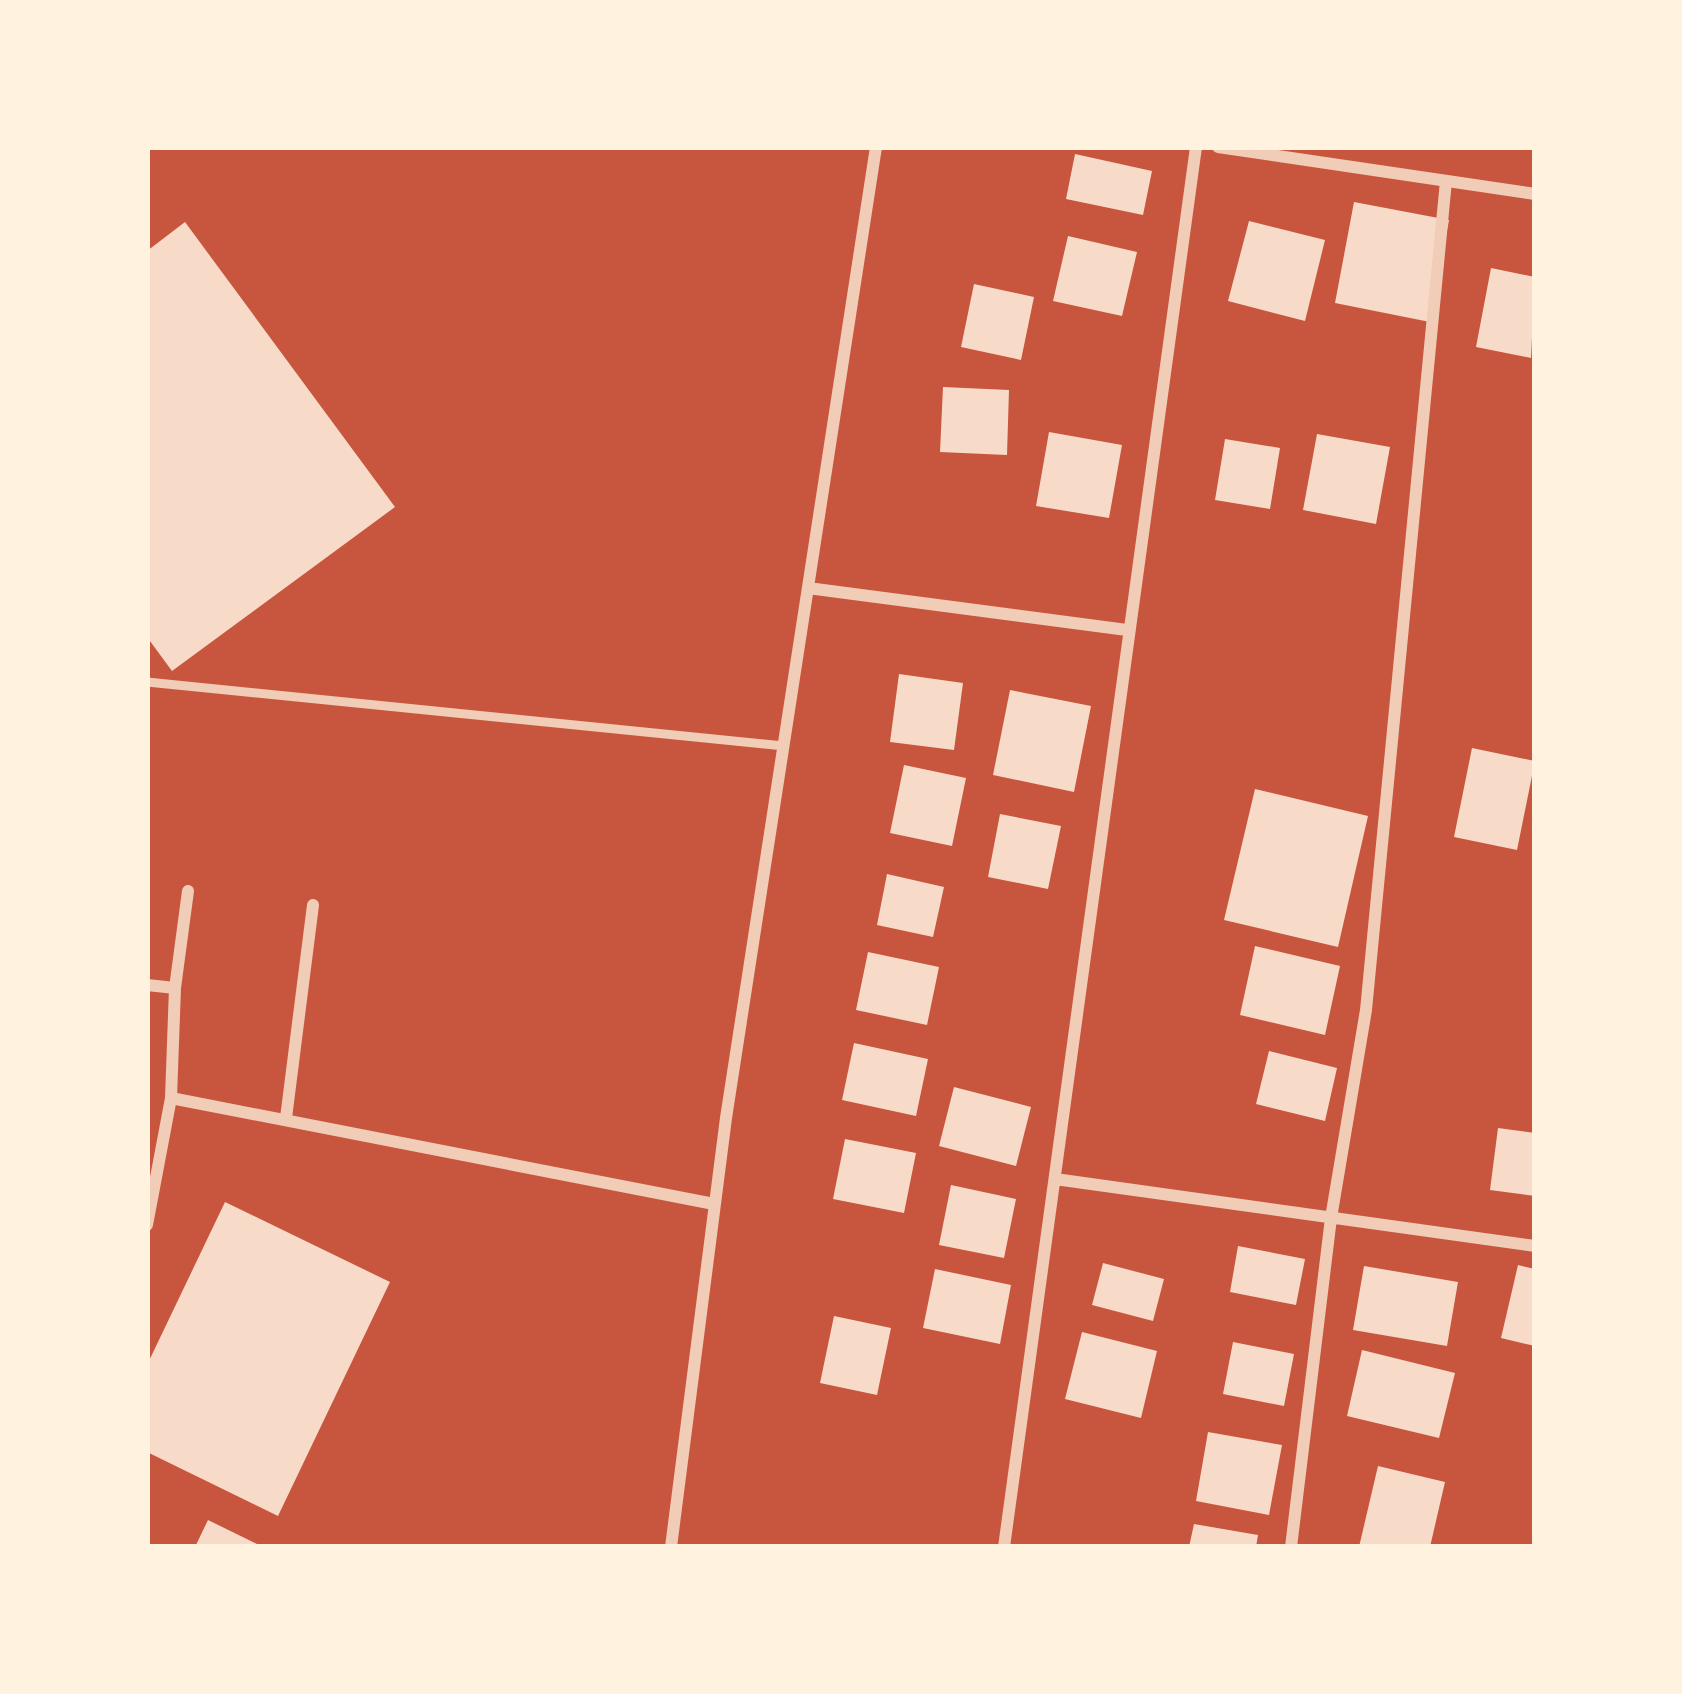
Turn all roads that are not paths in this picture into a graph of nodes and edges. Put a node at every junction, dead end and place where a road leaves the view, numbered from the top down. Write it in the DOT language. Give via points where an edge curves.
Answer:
graph roads {
  1 [pos="876,147"];
  2 [pos="1196,147"];
  3 [pos="1218,147"];
  4 [pos="1446,181"];
  5 [pos="1535,194"];
  6 [pos="808,587"];
  7 [pos="1126,630"];
  8 [pos="147,682"];
  9 [pos="784,746"];
  10 [pos="188,891"];
  11 [pos="313,904"];
  12 [pos="147,985"];
  13 [pos="175,988"];
  14 [pos="171,1098"];
  15 [pos="286,1118"];
  16 [pos="1054,1179"];
  17 [pos="713,1204"];
  18 [pos="1330,1218"];
  19 [pos="147,1225"];
  20 [pos="1535,1246"];
  21 [pos="671,1547"];
  22 [pos="1004,1547"];
  23 [pos="1291,1547"];
  1 -- 6 [label="street"];
  2 -- 7 [label="street"];
  3 -- 4 [label="street"];
  4 -- 5 [label="street"];
  4 -- 18 [label="street" via="1366,1010"];
  6 -- 7 [label="street"];
  6 -- 9 [label="street"];
  7 -- 16 [label="street"];
  8 -- 9 [label="lane"];
  9 -- 17 [label="street"];
  10 -- 13 [label="street"];
  11 -- 15 [label="street"];
  12 -- 13 [label="street"];
  13 -- 14 [label="street"];
  14 -- 15 [label="street"];
  14 -- 19 [label="street"];
  15 -- 17 [label="street"];
  16 -- 18 [label="street"];
  16 -- 22 [label="street"];
  17 -- 21 [label="street"];
  18 -- 20 [label="street"];
  18 -- 23 [label="street"];
}
